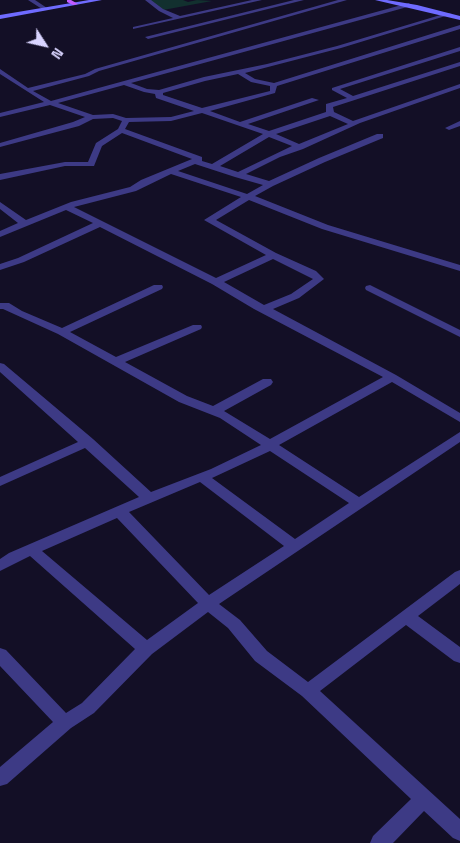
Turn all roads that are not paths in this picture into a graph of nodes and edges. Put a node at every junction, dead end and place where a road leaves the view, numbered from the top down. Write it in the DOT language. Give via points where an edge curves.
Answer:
graph roads {
  1 [pos="31,0"];
  2 [pos="98,0"];
  3 [pos="148,0"];
  4 [pos="259,0"];
  5 [pos="301,0"];
  6 [pos="344,0"];
  7 [pos="378,0"];
  8 [pos="74,2"];
  9 [pos="409,5"];
  10 [pos="42,7"];
  11 [pos="449,14"];
  12 [pos="0,15"];
  13 [pos="179,18"];
  14 [pos="460,18"];
  15 [pos="460,27"];
  16 [pos="148,37"];
  17 [pos="157,41"];
  18 [pos="166,44"];
  19 [pos="174,48"];
  20 [pos="460,50"];
  21 [pos="460,64"];
  22 [pos="0,72"];
  23 [pos="240,72"];
  24 [pos="123,82"];
  25 [pos="274,85"];
  26 [pos="460,86"];
  27 [pos="27,90"];
  28 [pos="159,92"];
  29 [pos="353,98"];
  30 [pos="315,100"];
  31 [pos="50,103"];
  32 [pos="202,111"];
  33 [pos="330,113"];
  34 [pos="0,114"];
  35 [pos="92,117"];
  36 [pos="126,120"];
  37 [pos="460,123"];
  38 [pos="240,124"];
  39 [pos="354,124"];
  40 [pos="449,128"];
  41 [pos="120,130"];
  42 [pos="269,134"];
  43 [pos="380,136"];
  44 [pos="0,145"];
  45 [pos="300,147"];
  46 [pos="194,161"];
  47 [pos="212,167"];
  48 [pos="170,171"];
  49 [pos="238,175"];
  50 [pos="0,177"];
  51 [pos="270,184"];
  52 [pos="249,197"];
  53 [pos="0,205"];
  54 [pos="67,207"];
  55 [pos="102,223"];
  56 [pos="25,224"];
  57 [pos="0,234"];
  58 [pos="273,255"];
  59 [pos="0,267"];
  60 [pos="460,268"];
  61 [pos="216,282"];
  62 [pos="158,287"];
  63 [pos="370,288"];
  64 [pos="0,306"];
  65 [pos="265,309"];
  66 [pos="197,327"];
  67 [pos="62,332"];
  68 [pos="460,334"];
  69 [pos="115,362"];
  70 [pos="0,366"];
  71 [pos="392,377"];
  72 [pos="267,382"];
  73 [pos="214,411"];
  74 [pos="460,418"];
  75 [pos="460,436"];
  76 [pos="88,442"];
  77 [pos="271,444"];
  78 [pos="202,477"];
  79 [pos="0,482"];
  80 [pos="149,498"];
  81 [pos="360,504"];
  82 [pos="119,511"];
  83 [pos="296,547"];
  84 [pos="32,550"];
  85 [pos="0,566"];
  86 [pos="460,576"];
  87 [pos="208,604"];
  88 [pos="407,617"];
  89 [pos="146,650"];
  90 [pos="0,654"];
  91 [pos="460,656"];
  92 [pos="308,691"];
  93 [pos="65,723"];
  94 [pos="0,778"];
  95 [pos="424,799"];
  96 [pos="460,832"];
  97 [pos="380,843"];
  1 -- 10 [label="street"];
  2 -- 8 [label="main road"];
  3 -- 13 [label="street"];
  4 -- 13 [label="street"];
  5 -- 16 [label="street"];
  6 -- 19 [label="street"];
  7 -- 9 [label="main road"];
  8 -- 10 [label="main road"];
  9 -- 11 [label="main road"];
  9 -- 24 [label="street"];
  10 -- 12 [label="main road"];
  11 -- 14 [label="main road"];
  11 -- 23 [label="street" via="338,48"];
  13 -- 16 [label="street" via="134,28"];
  15 -- 25 [label="street"];
  16 -- 17 [label="street"];
  18 -- 19 [label="street"];
  19 -- 27 [label="street"];
  20 -- 29 [label="street" via="334,89"];
  21 -- 29 [label="street"];
  22 -- 27 [label="street"];
  23 -- 25 [label="street" via="253,81"];
  23 -- 28 [label="street"];
  24 -- 28 [label="street" via="146,92"];
  24 -- 31 [label="street"];
  25 -- 32 [label="street" via="273,92 268,95"];
  26 -- 39 [label="street"];
  27 -- 31 [label="street"];
  28 -- 32 [label="street" via="159,96"];
  29 -- 33 [label="street" via="329,106"];
  30 -- 38 [label="street"];
  31 -- 34 [label="street"];
  31 -- 35 [label="street"];
  32 -- 36 [label="street" via="171,119"];
  32 -- 38 [label="street"];
  33 -- 39 [label="street"];
  33 -- 42 [label="street"];
  35 -- 36 [label="street" via="113,116"];
  35 -- 44 [label="street"];
  36 -- 41 [label="street"];
  37 -- 40 [label="street"];
  38 -- 42 [label="street"];
  39 -- 45 [label="street"];
  41 -- 46 [label="street" via="200,159"];
  41 -- 50 [label="street" via="99,146 91,164 65,164"];
  42 -- 45 [label="street"];
  42 -- 47 [label="street"];
  43 -- 51 [label="street"];
  45 -- 49 [label="street"];
  46 -- 47 [label="street"];
  46 -- 48 [label="street"];
  47 -- 49 [label="street"];
  48 -- 52 [label="street"];
  48 -- 54 [label="street" via="133,188"];
  49 -- 51 [label="street"];
  51 -- 52 [label="street"];
  52 -- 58 [label="street" via="209,220"];
  52 -- 60 [label="street" via="324,227"];
  53 -- 56 [label="street"];
  54 -- 55 [label="street"];
  54 -- 56 [label="street"];
  55 -- 59 [label="street"];
  55 -- 61 [label="street"];
  56 -- 57 [label="street"];
  58 -- 61 [label="street"];
  58 -- 65 [label="street" via="312,272 319,279 294,296"];
  61 -- 65 [label="street"];
  62 -- 67 [label="street"];
  63 -- 68 [label="street"];
  64 -- 67 [label="street" via="5,305"];
  65 -- 71 [label="street"];
  66 -- 69 [label="street"];
  67 -- 69 [label="street"];
  69 -- 73 [label="street" via="183,399"];
  70 -- 76 [label="street"];
  71 -- 74 [label="street"];
  71 -- 77 [label="street"];
  72 -- 73 [label="street"];
  73 -- 77 [label="street"];
  75 -- 81 [label="street"];
  76 -- 79 [label="street"];
  76 -- 80 [label="street"];
  77 -- 78 [label="street"];
  77 -- 81 [label="street"];
  78 -- 80 [label="street"];
  78 -- 83 [label="street"];
  80 -- 82 [label="street"];
  81 -- 83 [label="street"];
  82 -- 84 [label="street"];
  82 -- 87 [label="street"];
  83 -- 87 [label="street"];
  84 -- 85 [label="street"];
  84 -- 89 [label="street"];
  86 -- 88 [label="street"];
  87 -- 89 [label="street"];
  87 -- 92 [label="street" via="234,624 260,656"];
  88 -- 91 [label="street"];
  88 -- 92 [label="street"];
  89 -- 93 [label="street" via="88,708"];
  90 -- 93 [label="street"];
  92 -- 95 [label="street"];
  93 -- 94 [label="street"];
  95 -- 96 [label="street"];
  95 -- 97 [label="street"];
}
